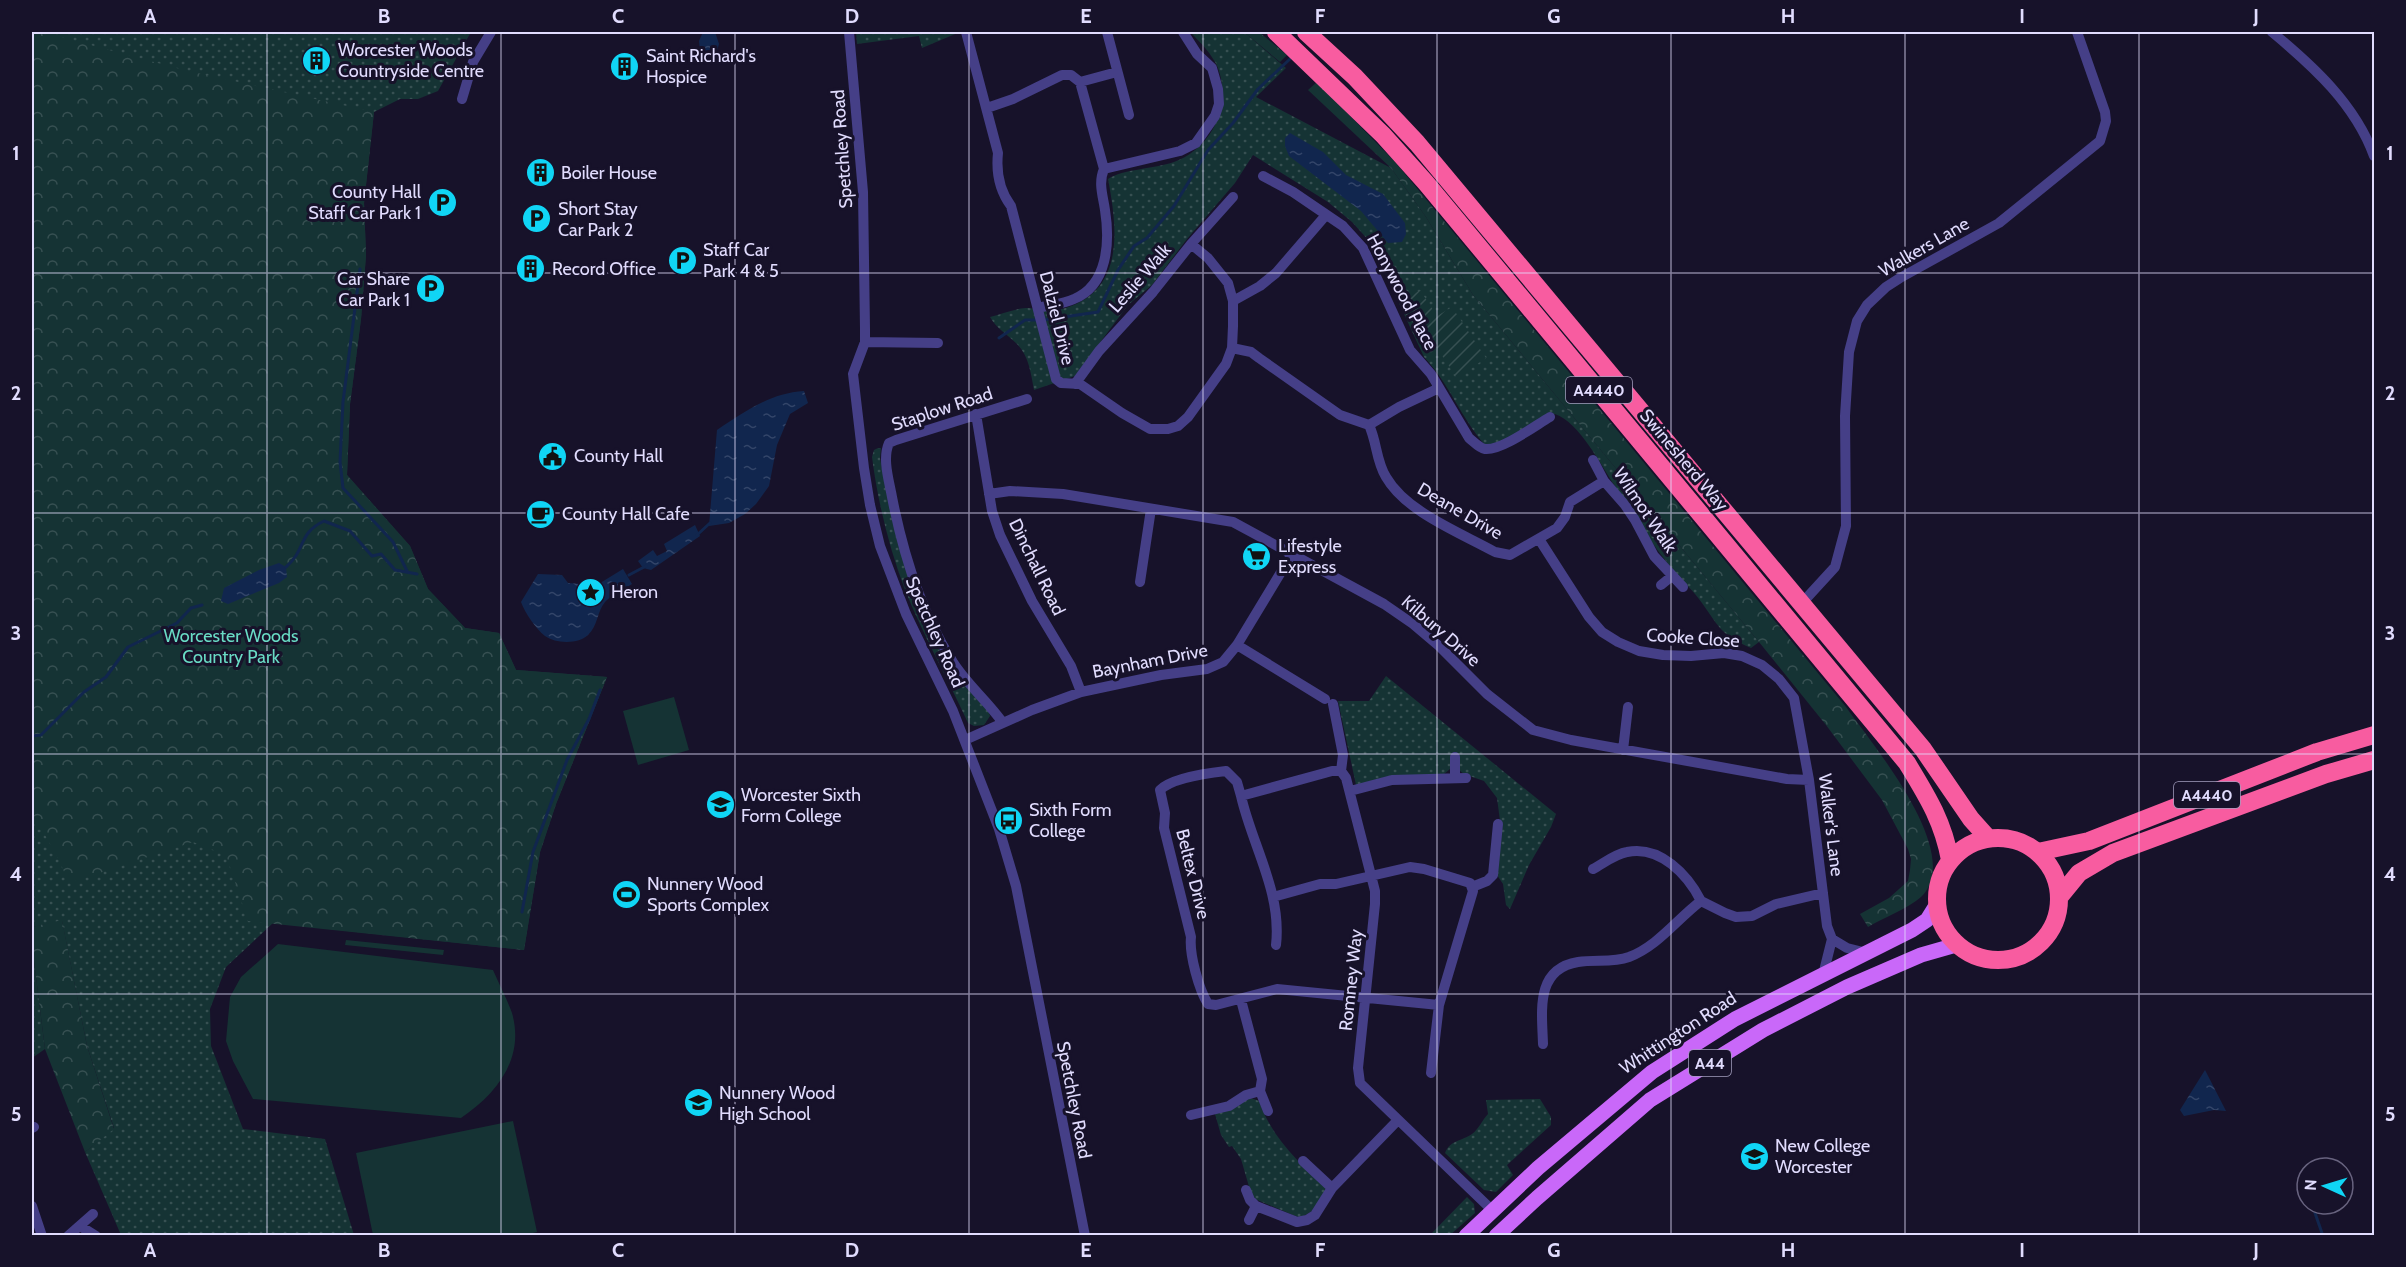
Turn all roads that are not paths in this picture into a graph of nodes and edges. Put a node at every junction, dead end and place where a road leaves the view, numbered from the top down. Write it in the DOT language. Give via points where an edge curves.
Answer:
graph roads {
  1 [pos="491,32"];
  2 [pos="849,32"];
  3 [pos="966,32"];
  4 [pos="1107,32"];
  5 [pos="1182,32"];
  6 [pos="1276,32"];
  7 [pos="1306,32"];
  8 [pos="2077,32"];
  9 [pos="2272,32"];
  10 [pos="1117,72"];
  11 [pos="1080,82"];
  12 [pos="462,99"];
  13 [pos="987,108"];
  14 [pos="1129,115"];
  15 [pos="2374,156"];
  16 [pos="1104,169"];
  17 [pos="1263,176"];
  18 [pos="1233,197"];
  19 [pos="1326,215"];
  20 [pos="1191,244"];
  21 [pos="1233,301"];
  22 [pos="1038,310"];
  23 [pos="865,342"];
  24 [pos="938,343"];
  25 [pos="1232,348"];
  26 [pos="1076,384"];
  27 [pos="1439,388"];
  28 [pos="1027,399"];
  29 [pos="975,414"];
  30 [pos="1550,417"];
  31 [pos="1369,425"];
  32 [pos="1593,460"];
  33 [pos="1604,482"];
  34 [pos="989,494"];
  35 [pos="1151,508"];
  36 [pos="1539,539"];
  37 [pos="1292,554"];
  38 [pos="1672,576"];
  39 [pos="1140,582"];
  40 [pos="1661,585"];
  41 [pos="1683,587"];
  42 [pos="1802,603"];
  43 [pos="1237,645"];
  44 [pos="1081,692"];
  45 [pos="1628,707"];
  46 [pos="1798,714"];
  47 [pos="1003,723"];
  48 [pos="2374,735"];
  49 [pos="965,740"];
  50 [pos="1623,750"];
  51 [pos="1455,757"];
  52 [pos="2374,760"];
  53 [pos="1341,771"];
  54 [pos="1809,780"];
  55 [pos="1350,791"];
  56 [pos="1241,796"];
  57 [pos="1498,824"];
  58 [pos="1988,838"];
  59 [pos="2038,852"];
  60 [pos="1950,860"];
  61 [pos="1593,869"];
  62 [pos="1372,875"];
  63 [pos="1472,887"];
  64 [pos="1823,893"];
  65 [pos="2061,895"];
  66 [pos="1273,897"];
  67 [pos="1701,901"];
  68 [pos="1937,904"];
  69 [pos="1832,939"];
  70 [pos="1276,945"];
  71 [pos="1956,945"];
  72 [pos="1867,953"];
  73 [pos="1823,975"];
  74 [pos="1365,998"];
  75 [pos="1240,1000"];
  76 [pos="1439,1005"];
  77 [pos="1543,1044"];
  78 [pos="1431,1072"];
  79 [pos="1260,1091"];
  80 [pos="1268,1111"];
  81 [pos="1191,1114"];
  82 [pos="1398,1120"];
  83 [pos="1303,1161"];
  84 [pos="1332,1188"];
  85 [pos="1246,1190"];
  86 [pos="32,1206"];
  87 [pos="1256,1206"];
  88 [pos="1492,1210"];
  89 [pos="93,1214"];
  90 [pos="1249,1220"];
  91 [pos="80,1226"];
  92 [pos="42,1236"];
  93 [pos="68,1236"];
  94 [pos="96,1236"];
  95 [pos="1085,1236"];
  96 [pos="1466,1236"];
  97 [pos="1496,1236"];
  1 -- 12 [label="street" via="473,62"];
  2 -- 23 [label="street, Spetchley Road" via="863,192"];
  3 -- 13 [label="street, Dalziel Drive"];
  4 -- 10 [label="street"];
  5 -- 16 [label="street" via="1212,68 1219,104 1210,124 1196,143 1180,151"];
  6 -- 60 [label="highway, Swinesherd Way / A4440" via="1383,135 1426,183 1907,763 1937,813"];
  7 -- 42 [label="highway, Swinesherd Way / A4440" via="1355,77 1417,144"];
  8 -- 42 [label="street, Walkers Lane" via="2105,112 2100,141 1999,223 1886,287 1867,304 1857,321 1849,352 1845,416 1846,526 1835,567"];
  9 -- 15 [label="street" via="2336,92 2368,139"];
  10 -- 11 [label="street"];
  10 -- 14 [label="street"];
  11 -- 13 [label="street" via="1071,75 1062,75"];
  11 -- 16 [label="street"];
  13 -- 22 [label="street, Dalziel Drive" via="1003,195 1011,206"];
  16 -- 22 [label="street" via="1100,185 1107,242 1098,278 1088,291 1073,299"];
  17 -- 19 [label="street, Honywood Place"];
  18 -- 20 [label="street, Leslie Walk"];
  19 -- 21 [label="street" via="1276,273"];
  19 -- 27 [label="street, Honywood Place" via="1363,248 1410,351"];
  20 -- 21 [label="street, Dalziel Drive" via="1219,270"];
  20 -- 26 [label="street, Leslie Walk" via="1099,351"];
  21 -- 25 [label="street, Dalziel Drive"];
  22 -- 26 [label="street, Dalziel Drive" via="1056,379"];
  23 -- 24 [label="street"];
  23 -- 49 [label="street, Spetchley Road" via="853,374 864,468 880,546 906,614"];
  25 -- 26 [label="street, Dalziel Drive" via="1226,364 1188,417 1168,429 1150,429"];
  25 -- 31 [label="street" via="1251,352 1340,415"];
  27 -- 30 [label="street, Honywood Place" via="1469,438 1484,449 1505,443"];
  27 -- 31 [label="street"];
  28 -- 29 [label="street, Staplow Road"];
  29 -- 34 [label="street, Dinchall Road"];
  29 -- 47 [label="street, Staplow Road" via="889,443 886,464 904,553 920,595 951,659"];
  31 -- 36 [label="street, Deane Drive" via="1386,478 1411,505 1501,554 1510,555"];
  32 -- 33 [label="street, Wilmot Walk"];
  33 -- 36 [label="street, Deane Drive" via="1570,502 1562,524"];
  33 -- 38 [label="street, Wilmot Walk" via="1625,505 1654,556"];
  34 -- 35 [label="street, Kilbury Drive" via="1063,494"];
  34 -- 44 [label="street, Dinchall Road" via="1000,535"];
  35 -- 37 [label="street, Kilbury Drive" via="1233,522"];
  35 -- 39 [label="street"];
  36 -- 46 [label="street, Cooke Close" via="1602,632 1639,651 1742,656 1779,679 1794,698"];
  37 -- 43 [label="street, Baynham Drive"];
  37 -- 50 [label="street, Kilbury Drive" via="1413,624 1487,694 1533,730"];
  38 -- 40 [label="street, Wilmot Walk"];
  38 -- 41 [label="street, Wilmot Walk"];
  42 -- 58 [label="highway, Swinesherd Way / A4440" via="1923,749"];
  43 -- 44 [label="street, Baynham Drive" via="1215,666"];
  43 -- 53 [label="street, Romney Way" via="1329,701 1343,755"];
  44 -- 47 [label="street, Baynham Drive"];
  45 -- 50 [label="street"];
  46 -- 54 [label="street, Walker's Lane"];
  47 -- 49 [label="street, Baynham Drive"];
  48 -- 59 [label="highway, A4440" via="2317,752 2089,841"];
  49 -- 95 [label="street, Spetchley Road" via="1016,886"];
  50 -- 54 [label="street, Kilbury Drive"];
  51 -- 55 [label="street" via="1460,778 1392,780"];
  52 -- 65 [label="highway, A4440" via="2326,774 2113,854 2079,873"];
  53 -- 55 [label="street, Romney Way"];
  53 -- 56 [label="street"];
  54 -- 64 [label="street, Walker's Lane"];
  55 -- 62 [label="street, Romney Way"];
  56 -- 66 [label="street"];
  56 -- 75 [label="street, Beltex Drive" via="1237,782 1226,771 1166,784 1160,790 1164,828 1203,996 1209,1004 1216,1005"];
  57 -- 63 [label="street" via="1493,875"];
  58 -- 59 [label="highway" via="2021,842"];
  58 -- 60 [label="highway" via="1967,846"];
  59 -- 65 [label="highway" via="2056,878"];
  60 -- 68 [label="highway" via="1939,882"];
  61 -- 67 [label="street" via="1618,854 1646,852 1678,869 1692,883"];
  62 -- 63 [label="street" via="1418,867 1464,880"];
  62 -- 66 [label="street"];
  62 -- 74 [label="street, Romney Way" via="1375,904"];
  63 -- 76 [label="street"];
  64 -- 67 [label="street" via="1776,904 1752,916 1725,913"];
  64 -- 69 [label="street, Walker's Lane"];
  65 -- 71 [label="highway" via="2052,930 2038,946 2019,958 1982,959"];
  66 -- 70 [label="street" via="1278,928"];
  67 -- 77 [label="street" via="1671,929 1629,957 1579,962 1558,971 1546,983 1542,996"];
  68 -- 71 [label="highway" via="1944,927"];
  68 -- 72 [label="main road, Whittington Road / A44" via="1928,920"];
  69 -- 72 [label="street"];
  69 -- 73 [label="street, Walker's Lane"];
  71 -- 97 [label="main road, A44" via="1921,955 1847,987 1763,1030 1650,1100"];
  72 -- 73 [label="main road, Whittington Road / A44"];
  73 -- 88 [label="main road, Whittington Road / A44" via="1735,1019 1652,1072"];
  74 -- 75 [label="street, Beltex Drive" via="1277,989"];
  74 -- 76 [label="street, Beltex Drive"];
  74 -- 82 [label="street, Romney Way" via="1360,1083"];
  75 -- 79 [label="street" via="1262,1079"];
  76 -- 78 [label="street"];
  79 -- 80 [label="street"];
  79 -- 81 [label="street" via="1229,1106"];
  82 -- 84 [label="street"];
  82 -- 88 [label="street, Romney Way"];
  83 -- 84 [label="street"];
  84 -- 87 [label="street" via="1315,1215 1302,1222"];
  85 -- 87 [label="street"];
  86 -- 92 [label="street"];
  87 -- 90 [label="street"];
  88 -- 96 [label="main road, Whittington Road / A44"];
  89 -- 91 [label="street"];
  91 -- 93 [label="street"];
  91 -- 94 [label="street"];
}
